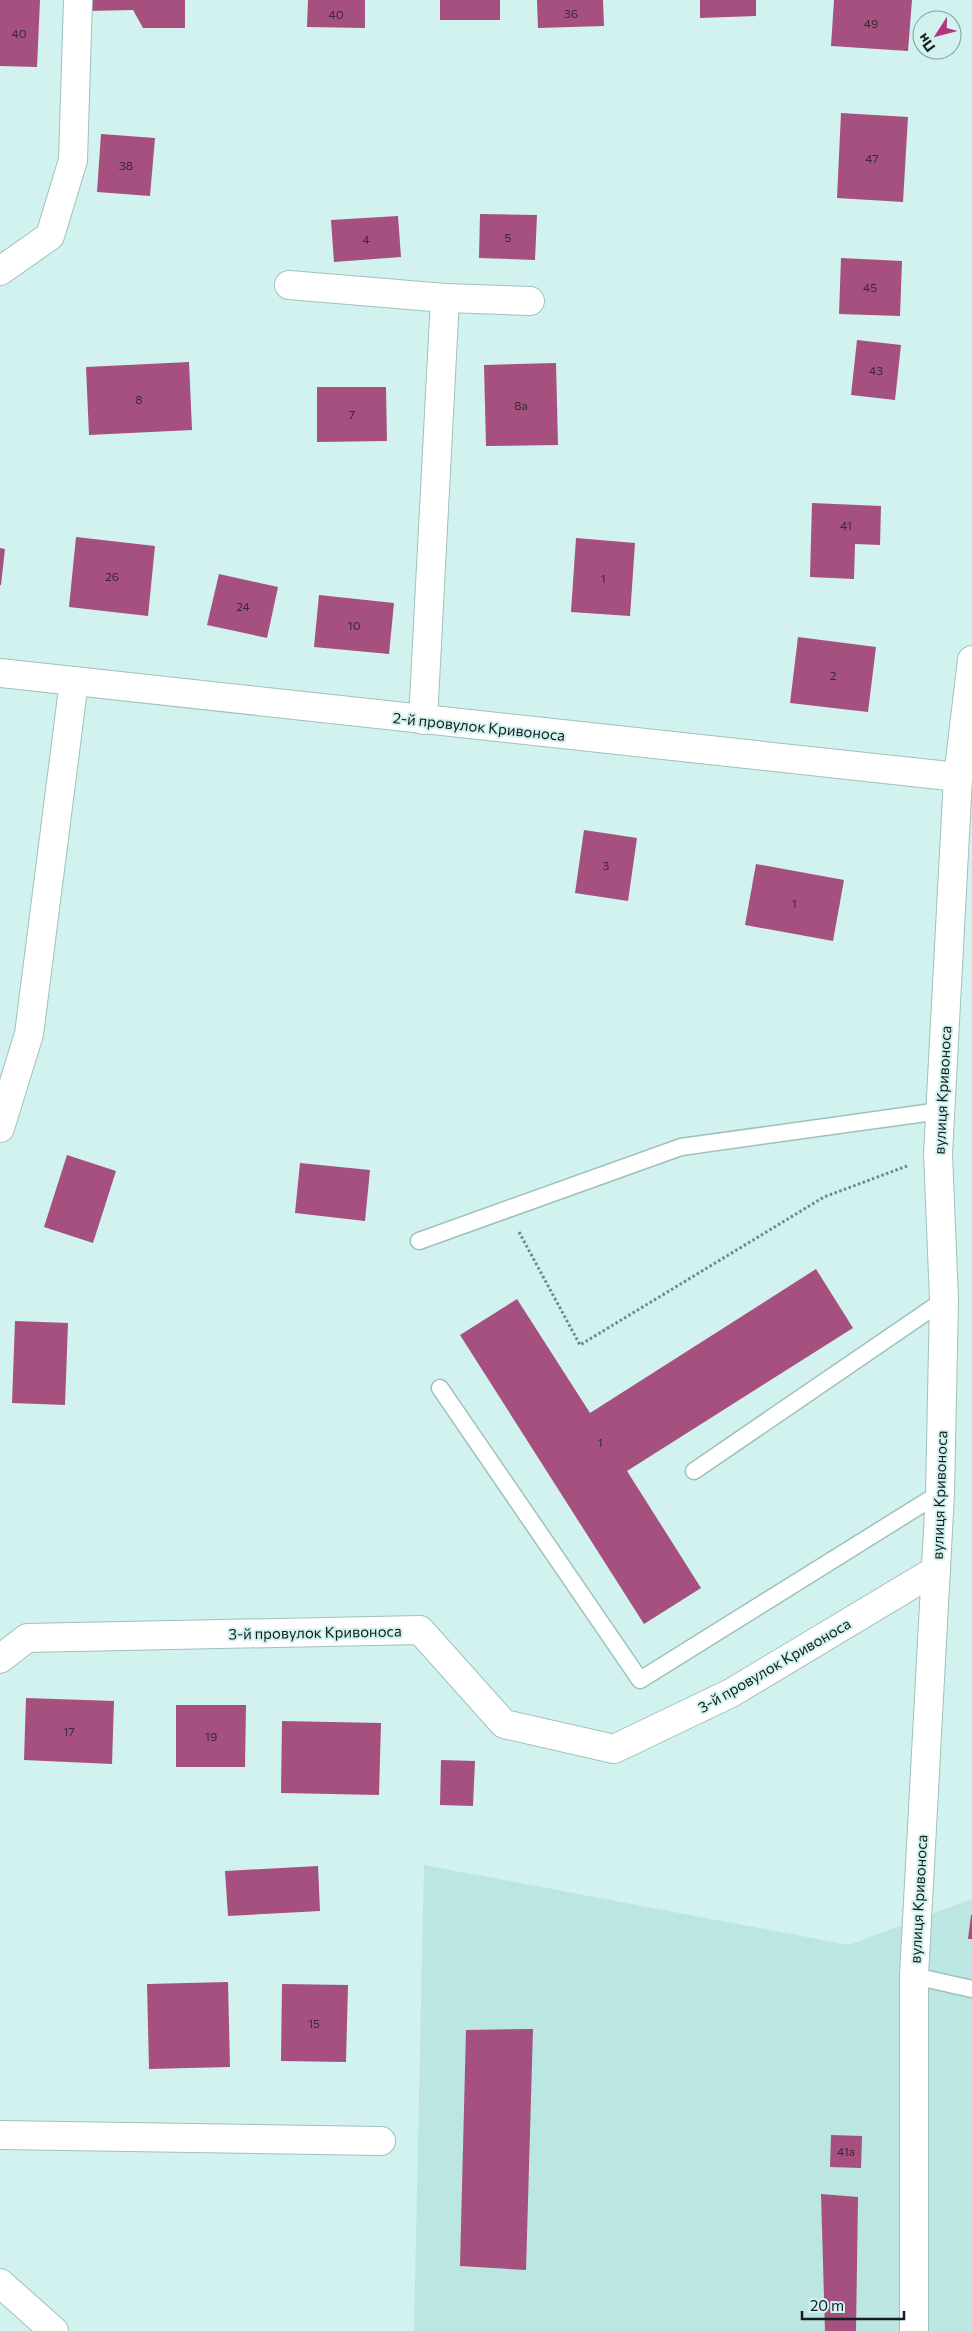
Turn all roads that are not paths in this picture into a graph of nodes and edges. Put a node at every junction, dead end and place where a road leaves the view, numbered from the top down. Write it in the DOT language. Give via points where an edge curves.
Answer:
graph roads {
  1 [pos="78,0"];
  2 [pos="0,271"];
  3 [pos="289,285"];
  4 [pos="445,298"];
  5 [pos="530,301"];
  6 [pos="972,660"];
  7 [pos="0,673"];
  8 [pos="74,681"];
  9 [pos="423,720"];
  10 [pos="958,777"];
  11 [pos="940,1111"];
  12 [pos="0,1128"];
  13 [pos="419,1241"];
  14 [pos="944,1300"];
  15 [pos="440,1388"];
  16 [pos="694,1471"];
  17 [pos="940,1492"];
  18 [pos="936,1570"];
  19 [pos="0,1659"];
  20 [pos="914,1976"];
  21 [pos="972,1989"];
  22 [pos="0,2135"];
  23 [pos="381,2141"];
  24 [pos="0,2283"];
  25 [pos="54,2331"];
  26 [pos="914,2331"];
  1 -- 2 [label="street" via="73,160 50,236"];
  3 -- 4 [label="street"];
  4 -- 5 [label="street"];
  4 -- 9 [label="street"];
  6 -- 10 [label="street, вулиця Кривоноса"];
  7 -- 8 [label="street, 2-й провулок Кривоноса"];
  8 -- 9 [label="street, 2-й провулок Кривоноса"];
  8 -- 12 [label="street" via="29,1034"];
  9 -- 10 [label="street, 2-й провулок Кривоноса"];
  10 -- 11 [label="street, вулиця Кривоноса"];
  11 -- 13 [label="lane" via="681,1147"];
  11 -- 14 [label="street, вулиця Кривоноса" via="938,1154"];
  14 -- 16 [label="lane"];
  14 -- 17 [label="street, вулиця Кривоноса"];
  15 -- 17 [label="lane" via="640,1680"];
  17 -- 18 [label="street, вулиця Кривоноса"];
  18 -- 19 [label="street, 3-й провулок Кривоноса" via="731,1694 614,1749 504,1724 420,1630 27,1638"];
  18 -- 20 [label="street, вулиця Кривоноса"];
  20 -- 21 [label="lane"];
  20 -- 26 [label="street, вулиця Кривоноса"];
  22 -- 23 [label="street"];
  24 -- 25 [label="street"];
}
